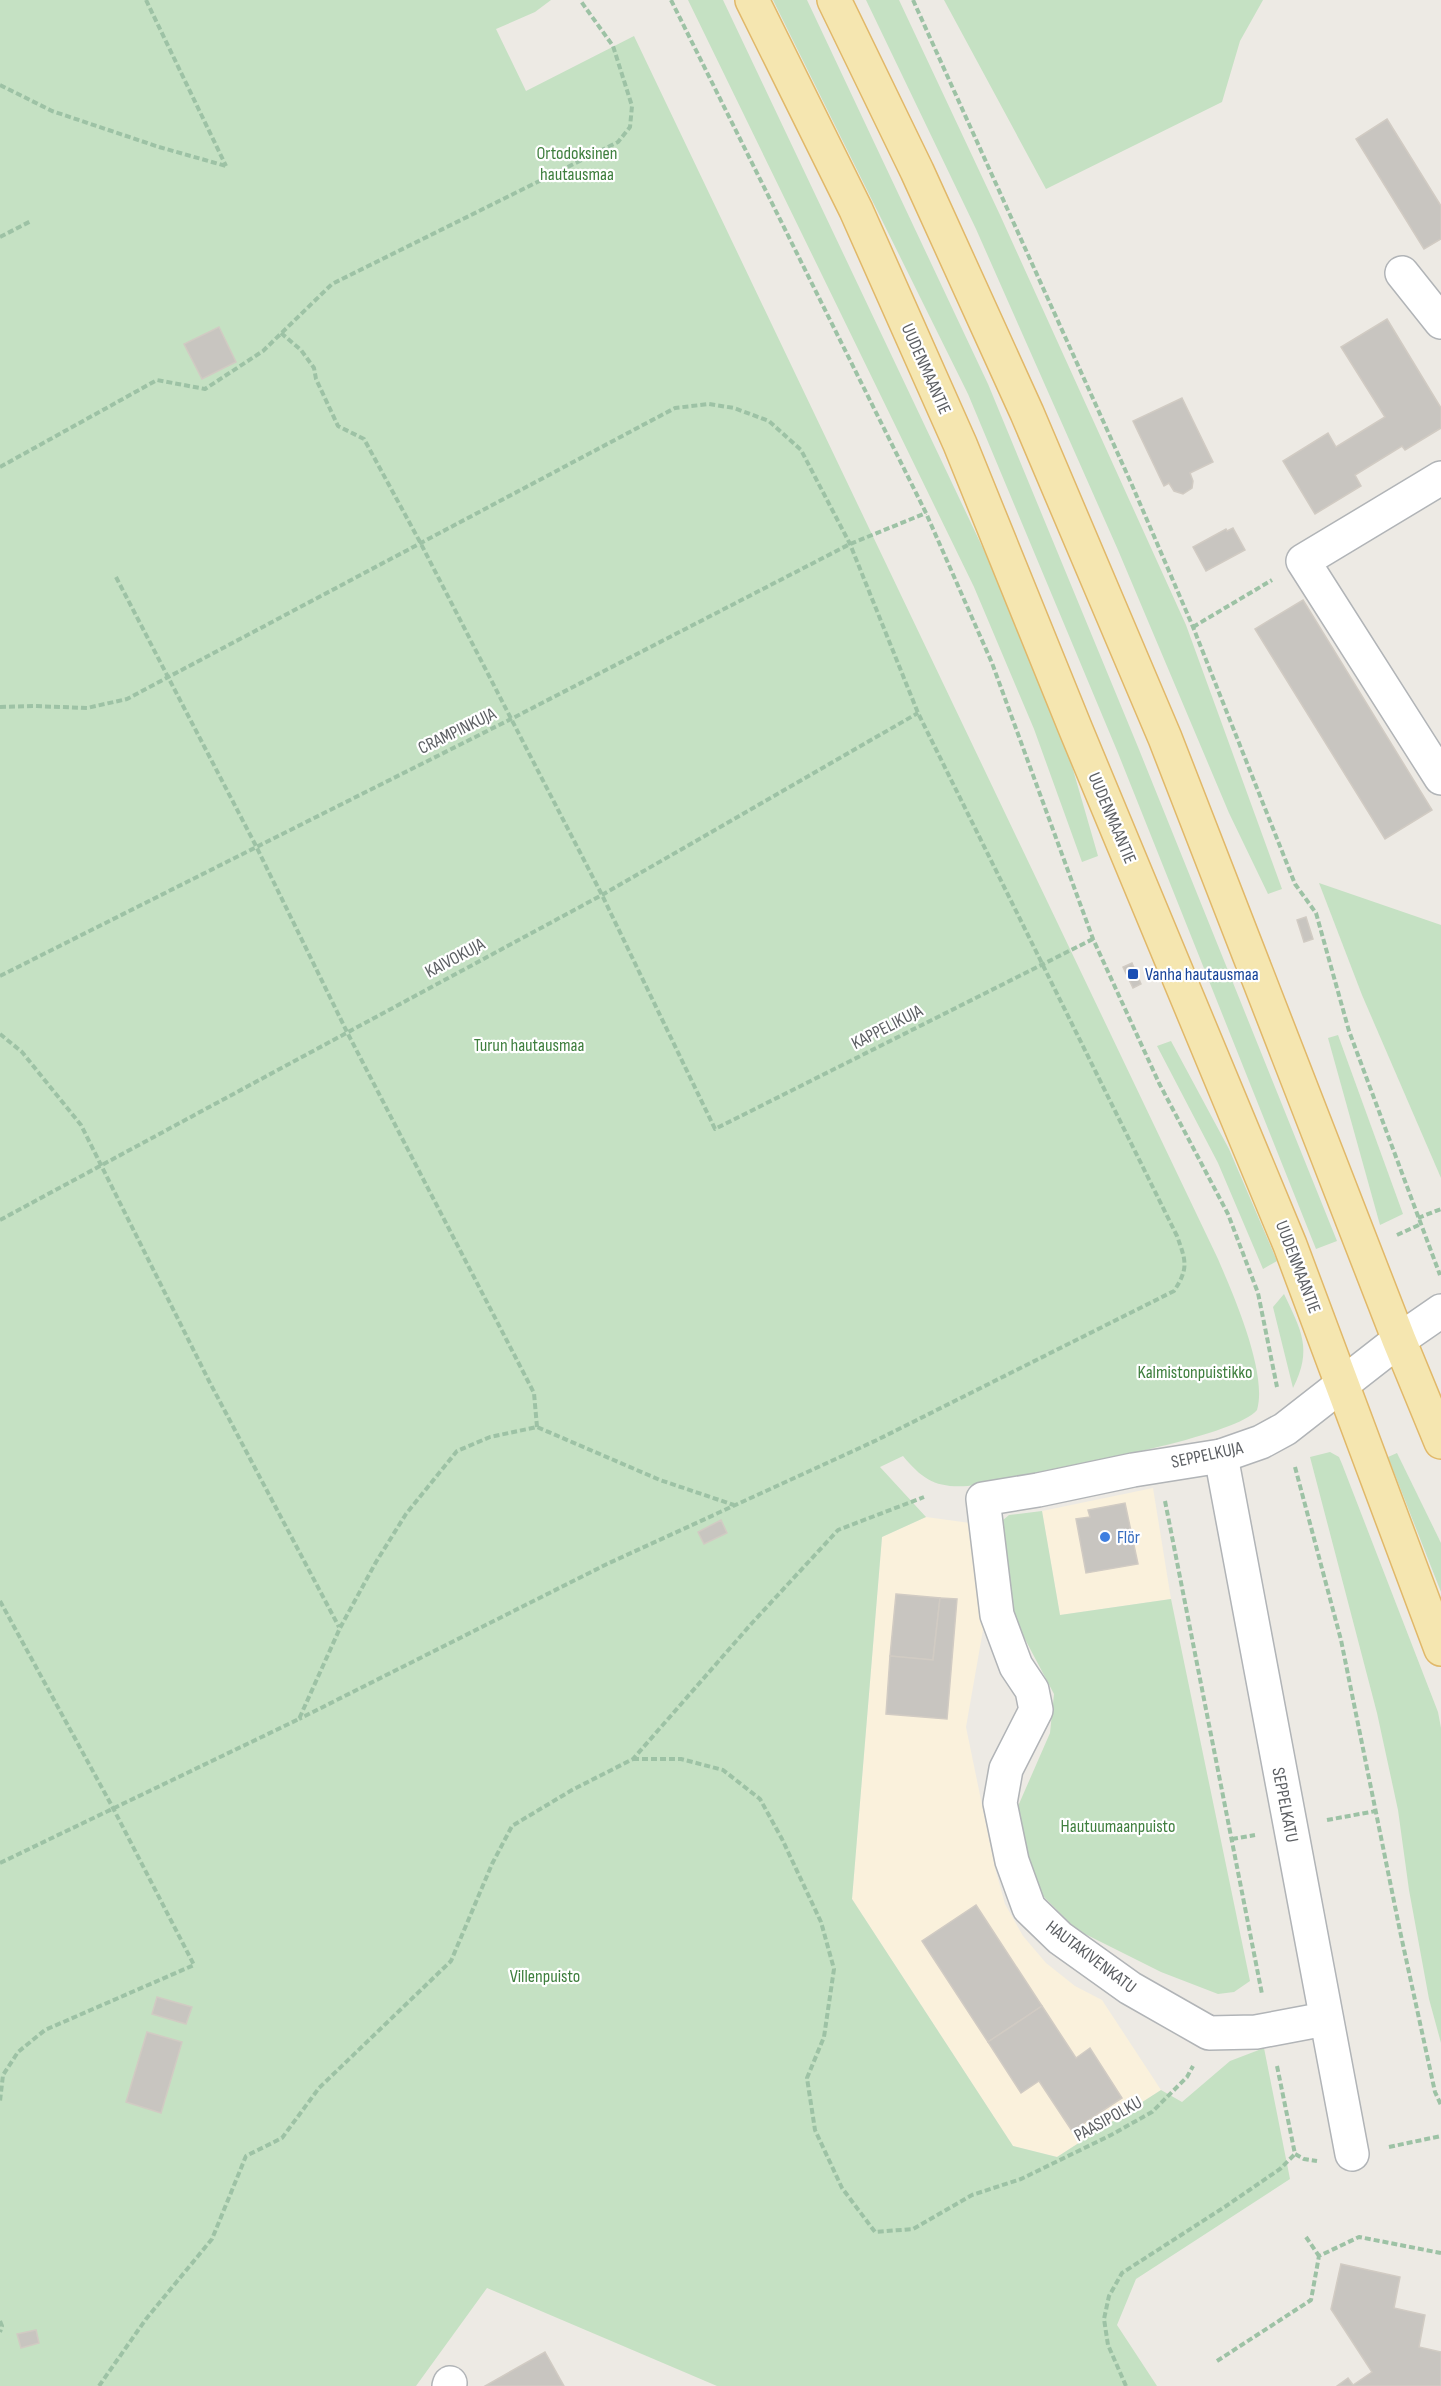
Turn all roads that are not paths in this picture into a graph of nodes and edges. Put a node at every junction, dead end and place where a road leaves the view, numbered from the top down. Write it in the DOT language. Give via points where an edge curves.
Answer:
graph roads {
  1 [pos="752,0"];
  2 [pos="834,0"];
  3 [pos="1402,273"];
  4 [pos="1441,322"];
  5 [pos="1441,478"];
  6 [pos="1441,778"];
  7 [pos="1441,1311"];
  8 [pos="1399,1340"];
  9 [pos="1341,1384"];
  10 [pos="1441,1442"];
  11 [pos="1221,1455"];
  12 [pos="983,1499"];
  13 [pos="1441,1649"];
  14 [pos="1325,2019"];
  15 [pos="1352,2154"];
  1 -- 9 [label="main road, UUDENMAANTIE" via="856,210 960,444 1290,1245"];
  2 -- 8 [label="main road" via="1027,413 1165,738"];
  3 -- 4 [label="street"];
  5 -- 6 [label="street" via="1303,561"];
  7 -- 8 [label="street, SEPPELKUJA"];
  8 -- 9 [label="street, SEPPELKUJA"];
  8 -- 10 [label="main road"];
  9 -- 11 [label="street, SEPPELKUJA" via="1285,1428 1261,1442"];
  9 -- 13 [label="main road, UUDENMAANTIE"];
  11 -- 12 [label="street, SEPPELKUJA"];
  11 -- 14 [label="street, SEPPELKATU"];
  12 -- 14 [label="street, HAUTAKIVENKATU" via="997,1615 1016,1666 1032,1690 1036,1710 1006,1769 1000,1803 1012,1861 1029,1908 1060,1938 1122,1982 1209,2033 1256,2032"];
  14 -- 15 [label="street, SEPPELKATU"];
}
